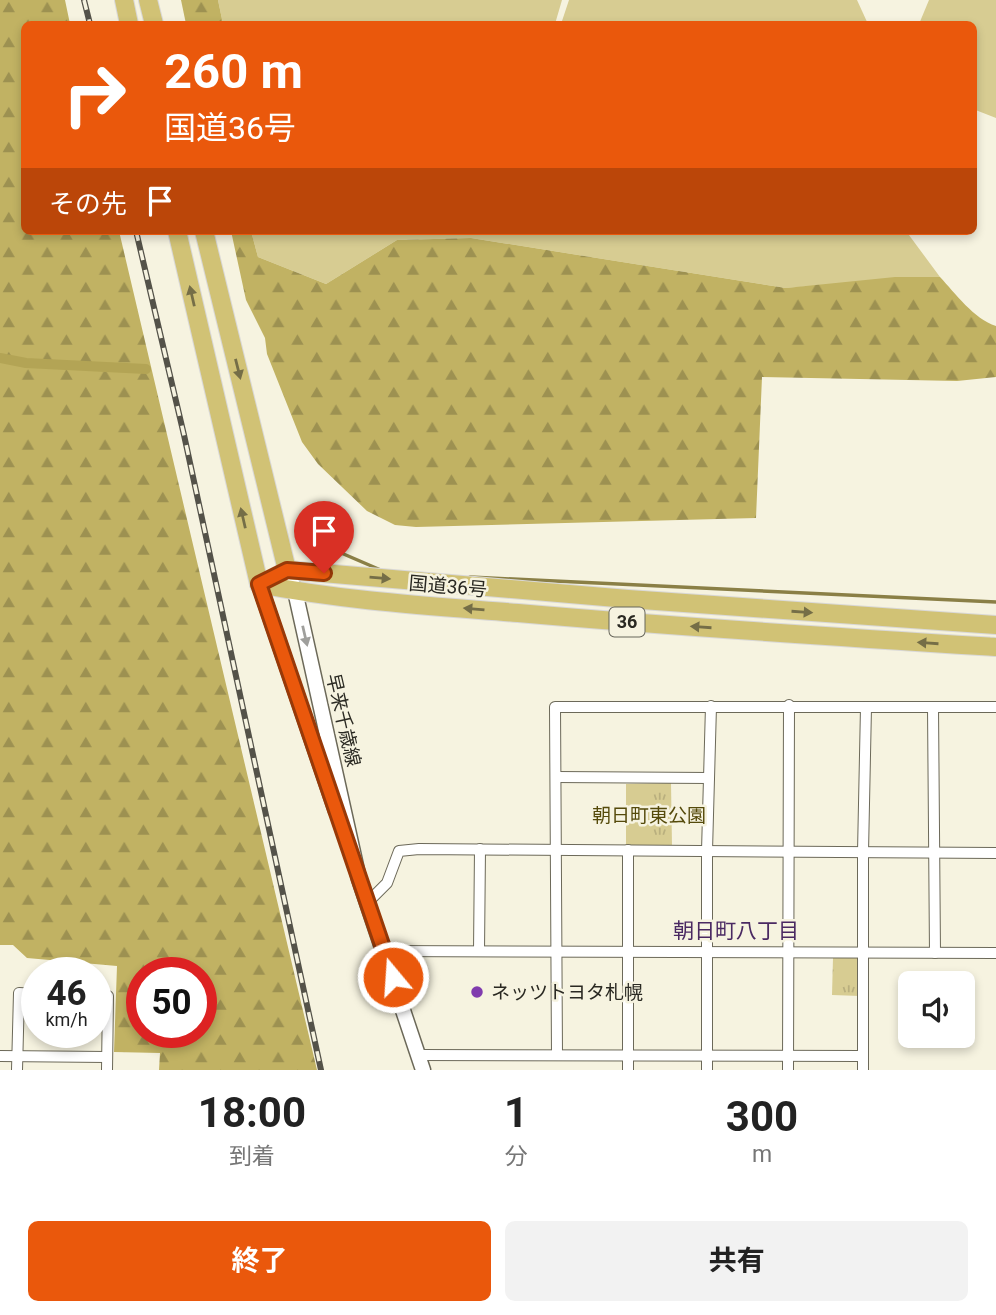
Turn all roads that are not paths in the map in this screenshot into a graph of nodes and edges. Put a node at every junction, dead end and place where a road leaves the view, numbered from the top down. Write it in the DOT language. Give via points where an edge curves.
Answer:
graph roads {
  1 [pos="124,0"];
  2 [pos="148,0"];
  3 [pos="128,21"];
  4 [pos="153,21"];
  5 [pos="178,235"];
  6 [pos="205,235"];
  7 [pos="287,570"];
  8 [pos="259,584"];
  9 [pos="295,592"];
  10 [pos="996,625"];
  11 [pos="996,647"];
  12 [pos="789,705"];
  13 [pos="710,706"];
  14 [pos="866,707"];
  15 [pos="933,707"];
  16 [pos="996,707"];
  17 [pos="556,777"];
  18 [pos="709,778"];
  19 [pos="480,849"];
  20 [pos="556,850"];
  21 [pos="628,850"];
  22 [pos="707,851"];
  23 [pos="789,852"];
  24 [pos="863,852"];
  25 [pos="934,853"];
  26 [pos="996,853"];
  27 [pos="359,879"];
  28 [pos="367,903"];
  29 [pos="384,951"];
  30 [pos="479,951"];
  31 [pos="556,951"];
  32 [pos="627,952"];
  33 [pos="706,952"];
  34 [pos="788,952"];
  35 [pos="863,952"];
  36 [pos="935,953"];
  37 [pos="996,953"];
  38 [pos="21,993"];
  39 [pos="107,1048"];
  40 [pos="417,1055"];
  41 [pos="557,1055"];
  42 [pos="628,1055"];
  43 [pos="0,1056"];
  44 [pos="17,1056"];
  45 [pos="707,1056"];
  46 [pos="787,1056"];
  47 [pos="863,1056"];
  48 [pos="107,1057"];
  49 [pos="17,1070"];
  50 [pos="107,1070"];
  51 [pos="423,1070"];
  52 [pos="628,1070"];
  53 [pos="707,1070"];
  54 [pos="788,1070"];
  55 [pos="863,1070"];
  1 -- 3 [label="highway"];
  2 -- 4 [label="highway"];
  8 -- 5 [label="highway, one-way"];
  6 -- 7 [label="highway, one-way"];
  7 -- 8 [label="highway"];
  7 -- 9 [label="main road, 早来千歳線"];
  7 -- 10 [label="highway, 国道36号 / 36, one-way"];
  8 -- 9 [label="highway, 国道36号 / 36"];
  8 -- 27 [label="main road, 早来千歳線"];
  11 -- 9 [label="highway, 国道36号 / 36, one-way" via="612,621"];
  9 -- 27 [label="main road, 早来千歳線, one-way"];
  12 -- 13 [label="street"];
  12 -- 14 [label="street"];
  12 -- 23 [label="street"];
  13 -- 17 [label="street" via="555,707"];
  13 -- 18 [label="street"];
  14 -- 15 [label="street"];
  14 -- 24 [label="street"];
  15 -- 16 [label="street"];
  15 -- 25 [label="street"];
  17 -- 18 [label="street"];
  17 -- 20 [label="street"];
  18 -- 22 [label="street"];
  19 -- 20 [label="street"];
  19 -- 28 [label="street" via="399,851 387,883"];
  19 -- 30 [label="street"];
  20 -- 21 [label="street"];
  20 -- 31 [label="street"];
  21 -- 22 [label="street"];
  21 -- 32 [label="street"];
  22 -- 23 [label="street"];
  22 -- 33 [label="street"];
  23 -- 24 [label="street"];
  23 -- 34 [label="street"];
  24 -- 25 [label="street"];
  24 -- 35 [label="street"];
  25 -- 26 [label="street"];
  25 -- 36 [label="street"];
  27 -- 28 [label="main road, 早来千歳線"];
  28 -- 29 [label="main road, 早来千歳線"];
  29 -- 30 [label="street"];
  29 -- 40 [label="main road, 早来千歳線"];
  30 -- 31 [label="street"];
  31 -- 32 [label="street"];
  31 -- 41 [label="street"];
  32 -- 33 [label="street"];
  32 -- 42 [label="street"];
  33 -- 34 [label="street"];
  33 -- 45 [label="street"];
  34 -- 35 [label="street"];
  34 -- 46 [label="street"];
  35 -- 36 [label="street"];
  35 -- 47 [label="street"];
  36 -- 37 [label="street"];
  38 -- 44 [label="street"];
  39 -- 48 [label="street"];
  40 -- 41 [label="street"];
  40 -- 51 [label="main road, 早来千歳線"];
  41 -- 42 [label="street"];
  42 -- 45 [label="street"];
  42 -- 52 [label="street"];
  43 -- 44 [label="street"];
  44 -- 48 [label="street"];
  44 -- 49 [label="street"];
  45 -- 46 [label="street"];
  45 -- 53 [label="street"];
  46 -- 47 [label="street"];
  46 -- 54 [label="street"];
  47 -- 55 [label="street"];
  48 -- 50 [label="street"];
}
